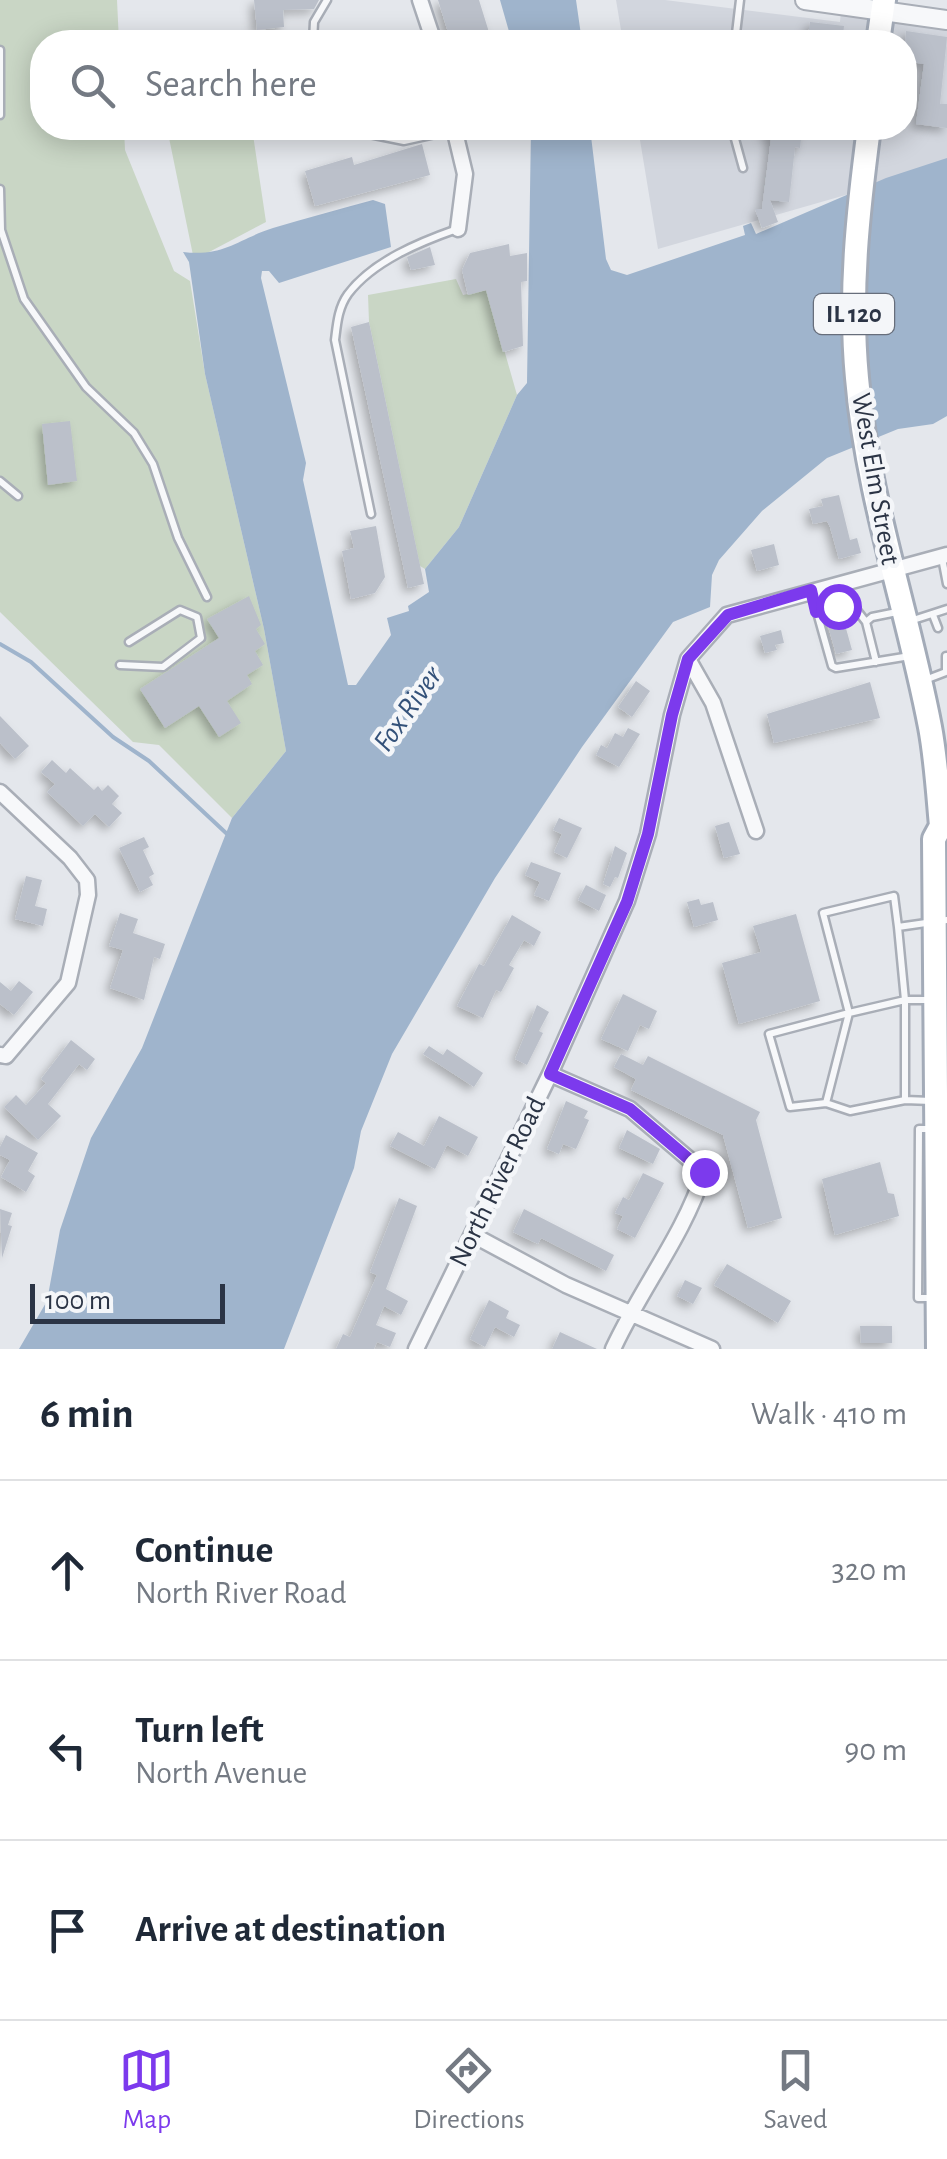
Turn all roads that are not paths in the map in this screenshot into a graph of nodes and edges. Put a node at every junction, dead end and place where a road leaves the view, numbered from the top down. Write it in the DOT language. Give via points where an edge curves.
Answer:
graph roads {
  1 [pos="327,0"];
  2 [pos="420,0"];
  3 [pos="740,0"];
  4 [pos="805,0"];
  5 [pos="883,6"];
  6 [pos="947,20"];
  7 [pos="314,30"];
  8 [pos="430,30"];
  9 [pos="736,30"];
  10 [pos="0,50"];
  11 [pos="0,115"];
  12 [pos="457,140"];
  13 [pos="735,140"];
  14 [pos="867,140"];
  15 [pos="743,168"];
  16 [pos="0,189"];
  17 [pos="458,228"];
  18 [pos="0,480"];
  19 [pos="18,496"];
  20 [pos="370,514"];
  21 [pos="944,556"];
  22 [pos="891,569"];
  23 [pos="844,582"];
  24 [pos="947,584"];
  25 [pos="811,590"];
  26 [pos="207,597"];
  27 [pos="852,604"];
  28 [pos="947,609"];
  29 [pos="816,612"];
  30 [pos="933,616"];
  31 [pos="902,617"];
  32 [pos="866,622"];
  33 [pos="938,628"];
  34 [pos="129,642"];
  35 [pos="912,656"];
  36 [pos="946,656"];
  37 [pos="688,659"];
  38 [pos="876,662"];
  39 [pos="120,664"];
  40 [pos="919,681"];
  41 [pos="0,792"];
  42 [pos="945,827"];
  43 [pos="756,831"];
  44 [pos="942,920"];
  45 [pos="898,927"];
  46 [pos="905,1000"];
  47 [pos="942,1001"];
  48 [pos="849,1013"];
  49 [pos="0,1055"];
  50 [pos="942,1063"];
  51 [pos="550,1074"];
  52 [pos="905,1100"];
  53 [pos="942,1100"];
  54 [pos="826,1103"];
  55 [pos="935,1195"];
  56 [pos="473,1235"];
  57 [pos="942,1299"];
  58 [pos="630,1312"];
  59 [pos="416,1349"];
  60 [pos="614,1349"];
  61 [pos="712,1349"];
  62 [pos="938,1349"];
  1 -- 7 [label="lane"];
  2 -- 8 [label="street"];
  3 -- 9 [label="lane"];
  4 -- 5 [label="street"];
  5 -- 6 [label="street"];
  10 -- 11 [label="lane"];
  12 -- 17 [label="street" via="466,174"];
  13 -- 15 [label="lane"];
  14 -- 22 [label="main road, West Elm Street / IL 120" via="856,226 857,379"];
  16 -- 26 [label="lane" via="1,230 24,299 86,387 134,433"];
  17 -- 20 [label="lane" via="398,252 348,293 338,314 335,340"];
  18 -- 19 [label="lane"];
  21 -- 22 [label="street, North River Road"];
  21 -- 24 [label="lane"];
  22 -- 23 [label="street, North River Road"];
  22 -- 31 [label="main road, West Elm Street / IL 120"];
  23 -- 25 [label="street, North River Road"];
  23 -- 27 [label="lane"];
  25 -- 29 [label="lane"];
  25 -- 37 [label="street, North River Road" via="728,615"];
  27 -- 29 [label="lane"];
  27 -- 32 [label="lane"];
  28 -- 30 [label="lane"];
  29 -- 38 [label="lane" via="832,666"];
  30 -- 31 [label="lane"];
  30 -- 33 [label="lane"];
  31 -- 32 [label="lane"];
  31 -- 35 [label="main road, West Elm Street / IL 120"];
  32 -- 38 [label="lane"];
  34 -- 39 [label="lane" via="180,610 196,617 201,638 164,667"];
  35 -- 38 [label="lane"];
  35 -- 40 [label="main road, West Elm Street / IL 120"];
  36 -- 40 [label="lane" via="946,672"];
  37 -- 43 [label="street" via="713,703"];
  37 -- 51 [label="street, North River Road" via="627,902"];
  40 -- 42 [label="main road, West Elm Street / IL 120"];
  41 -- 49 [label="street" via="70,858 87,880 88,895 68,983 6,1056"];
  42 -- 44 [label="main road, West Elm Street / IL 120" via="934,839"];
  44 -- 45 [label="lane"];
  44 -- 47 [label="main road, West Elm Street / IL 120"];
  45 -- 46 [label="lane"];
  45 -- 48 [label="lane" via="894,896 823,914"];
  46 -- 47 [label="lane"];
  46 -- 48 [label="lane"];
  46 -- 52 [label="lane"];
  47 -- 50 [label="main road, West Elm Street / IL 120"];
  48 -- 54 [label="lane"];
  48 -- 54 [label="lane" via="769,1034 790,1107"];
  50 -- 53 [label="main road, West Elm Street / IL 120"];
  51 -- 56 [label="street, North River Road"];
  51 -- 58 [label="street" via="630,1109 704,1172 692,1208"];
  52 -- 53 [label="lane"];
  52 -- 54 [label="lane" via="850,1112"];
  53 -- 55 [label="main road, West Elm Street / IL 120" via="928,1160"];
  55 -- 57 [label="main road, West Elm Street / IL 120" via="928,1228"];
  56 -- 58 [label="street"];
  56 -- 59 [label="street, North River Road"];
  57 -- 62 [label="main road, West Elm Street / IL 120"];
  58 -- 60 [label="street"];
  58 -- 61 [label="street"];
}
